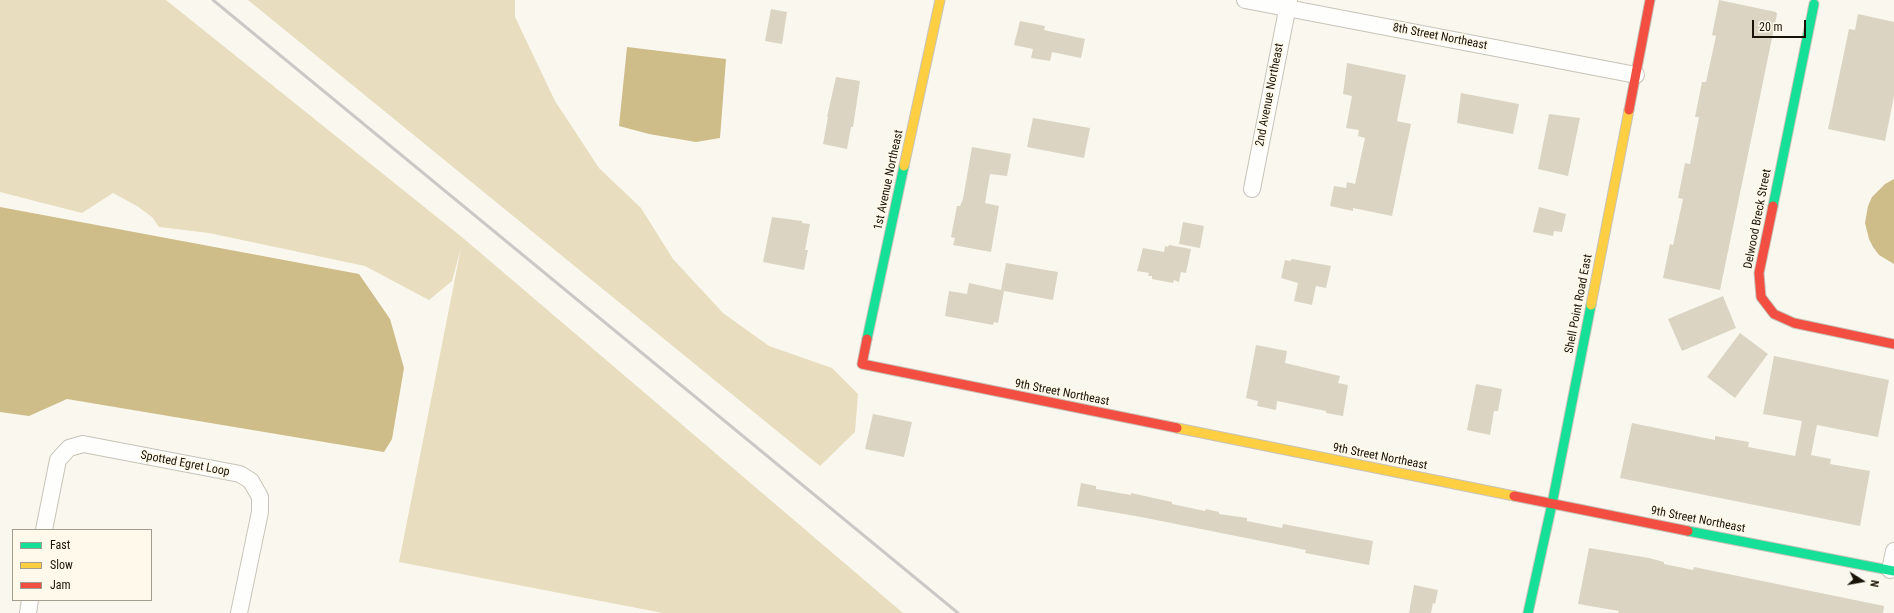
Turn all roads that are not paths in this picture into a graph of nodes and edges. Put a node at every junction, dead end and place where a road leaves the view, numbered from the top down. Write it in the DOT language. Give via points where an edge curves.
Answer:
graph roads {
  1 [pos="940,0"];
  2 [pos="1245,0"];
  3 [pos="1650,0"];
  4 [pos="1288,4"];
  5 [pos="1814,4"];
  6 [pos="1636,75"];
  7 [pos="1252,189"];
  8 [pos="1894,344"];
  9 [pos="862,364"];
  10 [pos="1552,504"];
  11 [pos="44,529"];
  12 [pos="1894,551"];
  13 [pos="1892,571"];
  14 [pos="30,601"];
  15 [pos="28,613"];
  16 [pos="239,613"];
  17 [pos="1528,613"];
  1 -- 9 [label="street, 1st Avenue Northeast"];
  2 -- 4 [label="street, 8th Street Northeast"];
  3 -- 6 [label="street, Shell Point Road East"];
  4 -- 6 [label="street, 8th Street Northeast"];
  4 -- 7 [label="street, 2nd Avenue Northeast"];
  5 -- 8 [label="street, Delwood Breck Street" via="1759,274 1761,297 1774,314 1794,323"];
  6 -- 10 [label="street, Shell Point Road East"];
  9 -- 10 [label="street, 9th Street Northeast"];
  10 -- 13 [label="street, 9th Street Northeast"];
  10 -- 17 [label="street, Shell Point Road East"];
  11 -- 16 [label="street, Spotted Egret Loop" via="58,460 69,448 83,444 240,474 251,481 260,497 260,512"];
  12 -- 13 [label="street"];
  14 -- 15 [label="street"];
}
